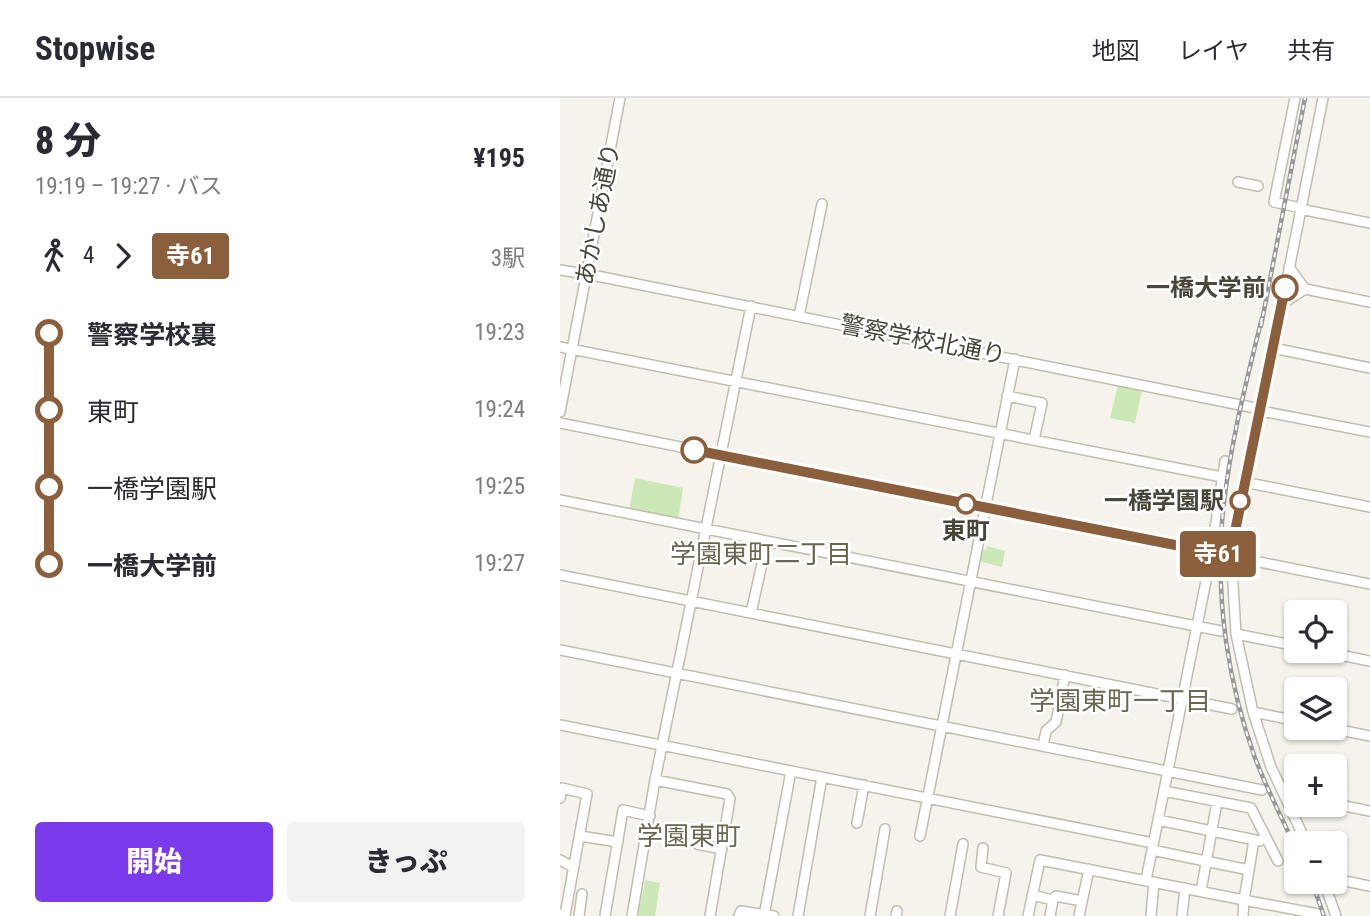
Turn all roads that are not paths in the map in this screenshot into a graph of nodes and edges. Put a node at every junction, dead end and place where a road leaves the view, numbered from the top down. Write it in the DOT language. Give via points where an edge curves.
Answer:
graph roads {
  1 [pos="620,98"];
  2 [pos="1295,98"];
  3 [pos="1323,98"];
  4 [pos="1238,182"];
  5 [pos="1258,186"];
  6 [pos="822,204"];
  7 [pos="1301,208"];
  8 [pos="1370,223"];
  9 [pos="1289,267"];
  10 [pos="560,270"];
  11 [pos="586,274"];
  12 [pos="1305,289"];
  13 [pos="1370,302"];
  14 [pos="1282,304"];
  15 [pos="751,306"];
  16 [pos="799,316"];
  17 [pos="560,347"];
  18 [pos="1273,348"];
  19 [pos="572,349"];
  20 [pos="1015,359"];
  21 [pos="1370,368"];
  22 [pos="736,381"];
  23 [pos="1007,396"];
  24 [pos="1261,410"];
  25 [pos="560,412"];
  26 [pos="560,423"];
  27 [pos="1370,432"];
  28 [pos="1000,434"];
  29 [pos="1034,440"];
  30 [pos="721,455"];
  31 [pos="1225,461"];
  32 [pos="1222,477"];
  33 [pos="1244,482"];
  34 [pos="560,500"];
  35 [pos="1370,507"];
  36 [pos="985,508"];
  37 [pos="706,529"];
  38 [pos="767,541"];
  39 [pos="1211,552"];
  40 [pos="1231,556"];
  41 [pos="560,575"];
  42 [pos="970,582"];
  43 [pos="1370,584"];
  44 [pos="692,601"];
  45 [pos="751,613"];
  46 [pos="1198,627"];
  47 [pos="1221,631"];
  48 [pos="1236,634"];
  49 [pos="1284,643"];
  50 [pos="560,650"];
  51 [pos="956,653"];
  52 [pos="1347,656"];
  53 [pos="1370,661"];
  54 [pos="677,673"];
  55 [pos="1065,675"];
  56 [pos="1182,698"];
  57 [pos="1233,709"];
  58 [pos="1253,712"];
  59 [pos="1284,719"];
  60 [pos="560,725"];
  61 [pos="942,726"];
  62 [pos="1347,731"];
  63 [pos="1370,736"];
  64 [pos="663,745"];
  65 [pos="1043,746"];
  66 [pos="791,771"];
  67 [pos="1168,771"];
  68 [pos="822,777"];
  69 [pos="656,780"];
  70 [pos="864,785"];
  71 [pos="1262,790"];
  72 [pos="1164,791"];
  73 [pos="1284,794"];
  74 [pos="560,798"];
  75 [pos="927,799"];
  76 [pos="1217,802"];
  77 [pos="1347,806"];
  78 [pos="1370,811"];
  79 [pos="650,816"];
  80 [pos="1158,820"];
  81 [pos="857,823"];
  82 [pos="885,829"];
  83 [pos="1212,831"];
  84 [pos="580,836"];
  85 [pos="920,836"];
  86 [pos="1254,840"];
  87 [pos="618,842"];
  88 [pos="1269,843"];
  89 [pos="696,844"];
  90 [pos="963,844"];
  91 [pos="1153,847"];
  92 [pos="983,848"];
  93 [pos="722,849"];
  94 [pos="560,860"];
  95 [pos="1207,861"];
  96 [pos="1278,861"];
  97 [pos="573,867"];
  98 [pos="1089,869"];
  99 [pos="1249,870"];
  100 [pos="1150,881"];
  101 [pos="1347,881"];
  102 [pos="1370,886"];
  103 [pos="1185,888"];
  104 [pos="1201,891"];
  105 [pos="582,894"];
  106 [pos="1328,894"];
  107 [pos="1032,895"];
  108 [pos="1053,900"];
  109 [pos="1244,900"];
  110 [pos="1082,901"];
  111 [pos="1318,914"];
  112 [pos="565,915"];
  113 [pos="767,915"];
  114 [pos="579,916"];
  115 [pos="604,916"];
  116 [pos="632,916"];
  117 [pos="710,916"];
  118 [pos="740,916"];
  119 [pos="798,916"];
  120 [pos="870,916"];
  121 [pos="950,916"];
  122 [pos="998,916"];
  123 [pos="1028,916"];
  124 [pos="1050,916"];
  125 [pos="1079,916"];
  126 [pos="1151,916"];
  127 [pos="1182,916"];
  128 [pos="1242,916"];
  129 [pos="1336,916"];
  1 -- 11 [label="street, あかしあ通り"];
  2 -- 7 [label="street" via="1275,202"];
  3 -- 7 [label="street"];
  4 -- 5 [label="street"];
  6 -- 16 [label="street"];
  7 -- 8 [label="street"];
  7 -- 9 [label="street"];
  9 -- 12 [label="street"];
  9 -- 14 [label="street"];
  10 -- 11 [label="street, 警察学校北通り"];
  11 -- 15 [label="street, 警察学校北通り"];
  11 -- 19 [label="street, あかしあ通り"];
  12 -- 13 [label="street"];
  12 -- 14 [label="street"];
  14 -- 18 [label="street"];
  15 -- 16 [label="street, 警察学校北通り"];
  15 -- 22 [label="street"];
  16 -- 20 [label="street, 警察学校北通り"];
  17 -- 19 [label="street"];
  18 -- 21 [label="street"];
  18 -- 24 [label="street"];
  19 -- 22 [label="street"];
  19 -- 25 [label="street, あかしあ通り"];
  20 -- 23 [label="street"];
  20 -- 24 [label="street, 警察学校北通り"];
  22 -- 28 [label="street"];
  22 -- 30 [label="street"];
  23 -- 28 [label="street"];
  23 -- 29 [label="street" via="1042,403"];
  24 -- 27 [label="street, 警察学校北通り"];
  24 -- 33 [label="street"];
  26 -- 30 [label="street"];
  28 -- 29 [label="street"];
  28 -- 36 [label="street"];
  29 -- 32 [label="street"];
  30 -- 36 [label="street"];
  30 -- 37 [label="street"];
  31 -- 32 [label="street"];
  32 -- 39 [label="street"];
  33 -- 35 [label="street"];
  33 -- 40 [label="street"];
  34 -- 37 [label="street"];
  36 -- 39 [label="street"];
  36 -- 42 [label="street"];
  37 -- 38 [label="street"];
  37 -- 44 [label="street"];
  38 -- 42 [label="street"];
  38 -- 45 [label="street"];
  39 -- 40 [label="street"];
  39 -- 46 [label="street"];
  40 -- 43 [label="street"];
  40 -- 48 [label="street"];
  41 -- 44 [label="street"];
  42 -- 46 [label="street"];
  42 -- 51 [label="street"];
  44 -- 45 [label="street"];
  44 -- 54 [label="street"];
  45 -- 51 [label="street"];
  46 -- 47 [label="street"];
  46 -- 56 [label="street"];
  48 -- 49 [label="street"];
  48 -- 58 [label="street"];
  50 -- 54 [label="street"];
  51 -- 55 [label="street"];
  51 -- 61 [label="street"];
  52 -- 53 [label="street"];
  54 -- 61 [label="street"];
  54 -- 64 [label="street"];
  55 -- 56 [label="street"];
  55 -- 65 [label="street" via="1056,722 1046,731"];
  56 -- 57 [label="street"];
  56 -- 67 [label="street"];
  58 -- 59 [label="street"];
  58 -- 73 [label="street"];
  60 -- 64 [label="street"];
  61 -- 65 [label="street"];
  61 -- 75 [label="street"];
  62 -- 63 [label="street"];
  64 -- 66 [label="street"];
  64 -- 69 [label="street"];
  65 -- 67 [label="street"];
  66 -- 68 [label="street"];
  66 -- 113 [label="street"];
  67 -- 71 [label="street"];
  67 -- 72 [label="street"];
  68 -- 70 [label="street"];
  68 -- 119 [label="street"];
  69 -- 79 [label="street"];
  69 -- 93 [label="street" via="727,794"];
  70 -- 75 [label="street"];
  70 -- 81 [label="street"];
  72 -- 76 [label="street"];
  72 -- 80 [label="street"];
  74 -- 84 [label="street" via="562,788 587,794"];
  75 -- 85 [label="street"];
  75 -- 91 [label="street"];
  76 -- 83 [label="street"];
  76 -- 88 [label="street" via="1251,808"];
  77 -- 78 [label="street"];
  79 -- 87 [label="street" via="624,810"];
  79 -- 116 [label="street"];
  80 -- 83 [label="street"];
  80 -- 91 [label="street"];
  82 -- 120 [label="street"];
  83 -- 86 [label="street"];
  83 -- 95 [label="street"];
  84 -- 87 [label="street"];
  84 -- 97 [label="street"];
  86 -- 88 [label="street"];
  86 -- 99 [label="street"];
  87 -- 115 [label="street"];
  88 -- 96 [label="street"];
  89 -- 93 [label="street"];
  90 -- 121 [label="street"];
  91 -- 95 [label="street"];
  91 -- 100 [label="street"];
  92 -- 122 [label="street" via="981,867 1006,873"];
  93 -- 117 [label="street"];
  94 -- 97 [label="street"];
  95 -- 99 [label="street"];
  95 -- 104 [label="street"];
  97 -- 112 [label="street"];
  98 -- 100 [label="street"];
  98 -- 107 [label="street" via="1040,860"];
  98 -- 110 [label="street"];
  99 -- 109 [label="street"];
  100 -- 103 [label="street"];
  100 -- 126 [label="street"];
  101 -- 102 [label="street"];
  103 -- 104 [label="street"];
  103 -- 127 [label="street"];
  104 -- 109 [label="street"];
  105 -- 114 [label="street"];
  106 -- 129 [label="street"];
  107 -- 108 [label="street"];
  107 -- 123 [label="street"];
  108 -- 110 [label="street" via="1056,896"];
  108 -- 124 [label="street"];
  109 -- 111 [label="street"];
  109 -- 128 [label="street"];
  110 -- 125 [label="street"];
  113 -- 118 [label="street" via="740,911"];
}
